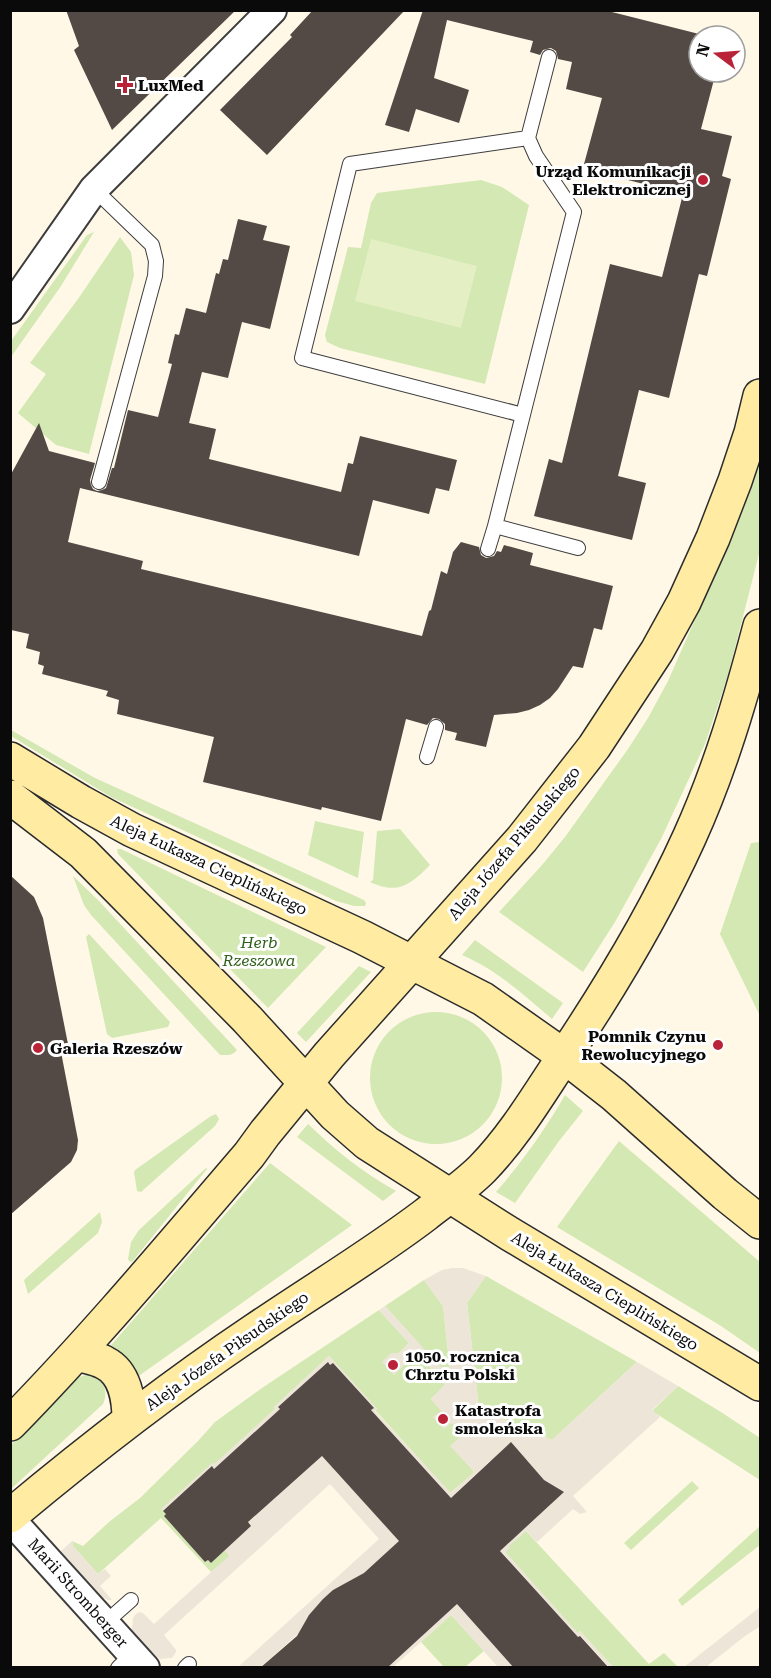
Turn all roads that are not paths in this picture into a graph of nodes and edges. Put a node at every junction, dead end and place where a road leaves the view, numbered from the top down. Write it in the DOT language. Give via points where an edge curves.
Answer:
graph roads {
  1 [pos="272,10"];
  2 [pos="549,57"];
  3 [pos="528,138"];
  4 [pos="94,189"];
  5 [pos="19,288"];
  6 [pos="10,309"];
  7 [pos="760,396"];
  8 [pos="523,415"];
  9 [pos="99,482"];
  10 [pos="495,526"];
  11 [pos="578,548"];
  12 [pos="488,549"];
  13 [pos="760,626"];
  14 [pos="436,727"];
  15 [pos="427,757"];
  16 [pos="10,759"];
  17 [pos="10,797"];
  18 [pos="413,963"];
  19 [pos="564,1056"];
  20 [pos="306,1084"];
  21 [pos="451,1195"];
  22 [pos="760,1222"];
  23 [pos="77,1354"];
  24 [pos="760,1384"];
  25 [pos="129,1420"];
  26 [pos="10,1424"];
  27 [pos="10,1518"];
  28 [pos="131,1600"];
  29 [pos="105,1623"];
  30 [pos="129,1666"];
  1 -- 4 [label="street"];
  2 -- 3 [label="lane"];
  3 -- 8 [label="lane" via="574,212"];
  3 -- 8 [label="lane" via="350,164 302,358"];
  4 -- 5 [label="street"];
  4 -- 9 [label="lane" via="152,246 156,261 156,276"];
  5 -- 6 [label="street"];
  7 -- 18 [label="main road, Aleja Józefa Piłsudskiego" via="751,433 713,538 657,651 558,794"];
  8 -- 10 [label="lane"];
  10 -- 11 [label="lane"];
  10 -- 12 [label="lane"];
  13 -- 19 [label="main road" via="745,684 690,837 640,937"];
  14 -- 15 [label="lane"];
  16 -- 18 [label="main road, Aleja Łukasza Cieplińskiego" via="132,830"];
  17 -- 20 [label="main road" via="83,853"];
  18 -- 19 [label="main road, Aleja Łukasza Cieplińskiego" via="483,999"];
  18 -- 20 [label="main road, Aleja Józefa Piłsudskiego"];
  19 -- 21 [label="main road, Aleja Józefa Piłsudskiego" via="511,1136 480,1171"];
  19 -- 22 [label="main road"];
  20 -- 21 [label="main road, Aleja Łukasza Cieplińskiego" via="367,1143"];
  20 -- 23 [label="main road"];
  21 -- 24 [label="main road, Aleja Łukasza Cieplińskiego"];
  21 -- 25 [label="main road, Aleja Józefa Piłsudskiego" via="389,1242"];
  23 -- 25 [label="main road" via="109,1365 118,1375 129,1407"];
  23 -- 26 [label="main road"];
  25 -- 27 [label="main road, Aleja Józefa Piłsudskiego"];
  27 -- 29 [label="street, Marii Stromberger"];
  28 -- 29 [label="lane"];
  29 -- 30 [label="street, Marii Stromberger"];
}
